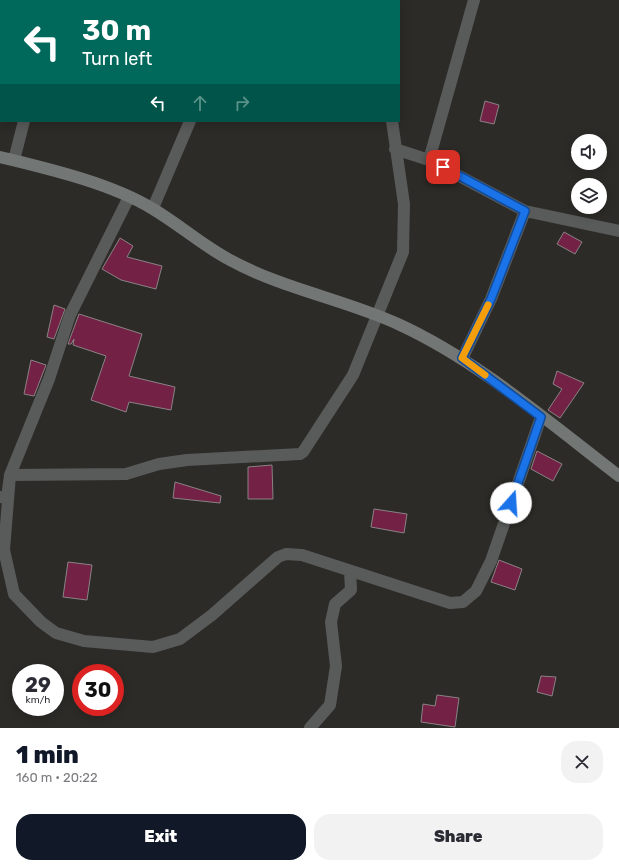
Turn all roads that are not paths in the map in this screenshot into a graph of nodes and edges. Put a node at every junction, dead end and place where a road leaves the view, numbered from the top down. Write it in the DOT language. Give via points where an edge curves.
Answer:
graph roads {
  1 [pos="474,0"];
  2 [pos="24,122"];
  3 [pos="190,122"];
  4 [pos="392,122"];
  5 [pos="395,149"];
  6 [pos="0,157"];
  7 [pos="14,160"];
  8 [pos="429,160"];
  9 [pos="129,196"];
  10 [pos="153,208"];
  11 [pos="525,211"];
  12 [pos="619,231"];
  13 [pos="377,315"];
  14 [pos="462,358"];
  15 [pos="541,417"];
  16 [pos="10,475"];
  17 [pos="619,476"];
  18 [pos="0,497"];
  19 [pos="350,571"];
  20 [pos="310,728"];
  1 -- 8 [label="street"];
  2 -- 7 [label="street"];
  3 -- 10 [label="street"];
  4 -- 5 [label="street"];
  5 -- 8 [label="street"];
  5 -- 13 [label="street" via="404,204 403,252"];
  6 -- 7 [label="street"];
  7 -- 9 [label="street" via="114,189"];
  8 -- 11 [label="street"];
  9 -- 10 [label="street"];
  9 -- 16 [label="street" via="70,315 49,379"];
  10 -- 13 [label="street" via="229,260 278,282"];
  11 -- 12 [label="street"];
  11 -- 14 [label="street" via="491,299"];
  13 -- 14 [label="street" via="398,323"];
  13 -- 16 [label="street" via="353,375 300,454 187,460 159,464 126,474"];
  14 -- 15 [label="street"];
  15 -- 17 [label="street"];
  15 -- 19 [label="street" via="491,561 476,591 463,602 450,603"];
  16 -- 18 [label="street" via="8,498"];
  16 -- 19 [label="street" via="4,550 14,594 41,622 56,633 84,641 154,647 180,639 212,615 278,557 286,554 302,555"];
  19 -- 20 [label="street" via="351,590 335,604 331,622 336,666 330,705"];
}
